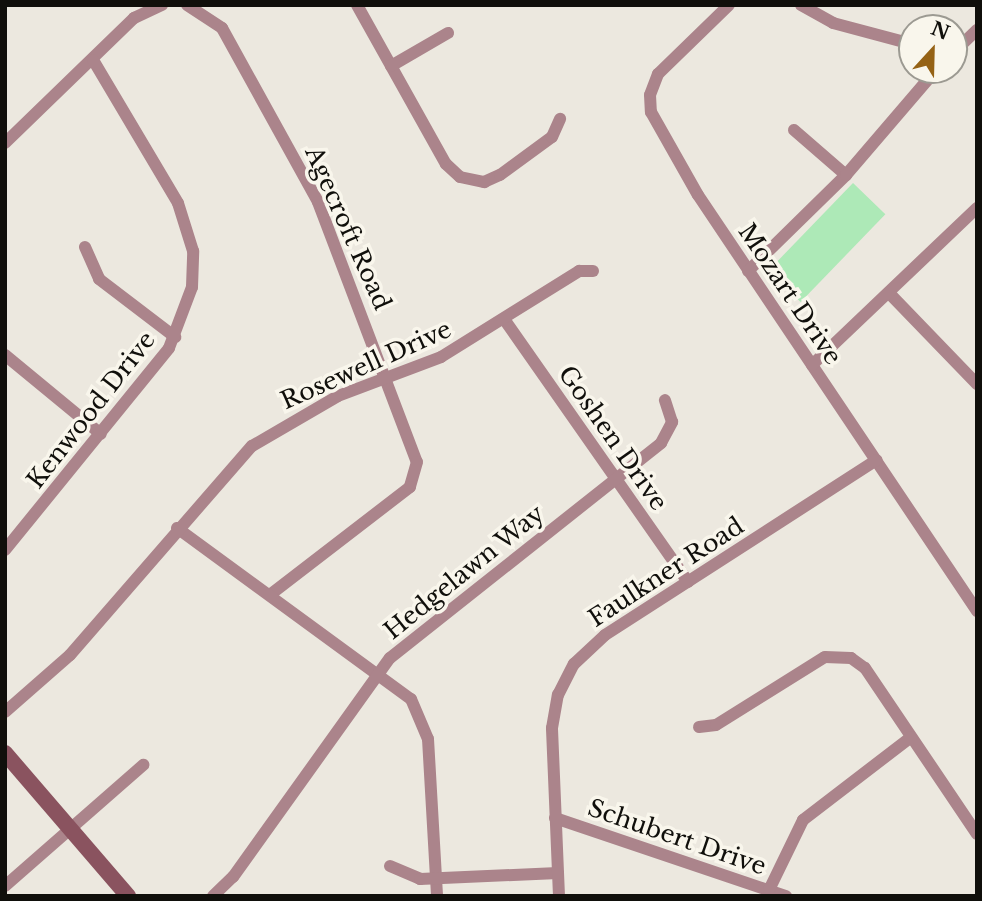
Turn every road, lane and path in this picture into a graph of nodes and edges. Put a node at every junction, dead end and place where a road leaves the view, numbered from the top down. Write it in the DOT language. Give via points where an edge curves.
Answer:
graph roads {
  1 [pos="162,5"];
  2 [pos="187,5"];
  3 [pos="357,5"];
  4 [pos="729,5"];
  5 [pos="801,5"];
  6 [pos="448,33"];
  7 [pos="898,40"];
  8 [pos="93,60"];
  9 [pos="391,66"];
  10 [pos="924,84"];
  11 [pos="560,119"];
  12 [pos="794,130"];
  13 [pos="5,143"];
  14 [pos="846,175"];
  15 [pos="977,208"];
  16 [pos="85,247"];
  17 [pos="593,271"];
  18 [pos="748,271"];
  19 [pos="889,293"];
  20 [pos="504,319"];
  21 [pos="175,337"];
  22 [pos="5,355"];
  23 [pos="812,365"];
  24 [pos="974,374"];
  25 [pos="387,377"];
  26 [pos="665,400"];
  27 [pos="101,434"];
  28 [pos="877,460"];
  29 [pos="615,480"];
  30 [pos="177,528"];
  31 [pos="5,551"];
  32 [pos="688,582"];
  33 [pos="271,594"];
  34 [pos="977,611"];
  35 [pos="379,673"];
  36 [pos="5,712"];
  37 [pos="699,727"];
  38 [pos="911,737"];
  39 [pos="5,753"];
  40 [pos="143,765"];
  41 [pos="555,818"];
  42 [pos="71,828"];
  43 [pos="977,834"];
  44 [pos="390,866"];
  45 [pos="558,873"];
  46 [pos="436,878"];
  47 [pos="5,886"];
  48 [pos="769,890"];
  49 [pos="128,896"];
  50 [pos="213,896"];
  51 [pos="437,896"];
  52 [pos="559,896"];
  53 [pos="786,896"];
  1 -- 8 [label="street" via="134,18"];
  2 -- 25 [label="street, Agecroft Road" via="222,28 302,169"];
  3 -- 9 [label="street"];
  4 -- 18 [label="street, Mozart Drive" via="658,74 649,103 662,133"];
  5 -- 7 [label="street" via="833,23"];
  6 -- 9 [label="street"];
  8 -- 13 [label="street"];
  8 -- 21 [label="street, Kenwood Drive" via="165,178 190,237 192,287"];
  9 -- 11 [label="street" via="446,164 469,181 500,175 552,137"];
  10 -- 14 [label="street"];
  12 -- 14 [label="street"];
  14 -- 18 [label="street"];
  15 -- 19 [label="street"];
  16 -- 21 [label="street" via="99,279"];
  17 -- 20 [label="street, Rosewell Drive" via="579,271"];
  18 -- 23 [label="street, Mozart Drive"];
  19 -- 23 [label="street"];
  19 -- 24 [label="street"];
  20 -- 25 [label="street, Rosewell Drive" via="441,357"];
  20 -- 29 [label="street, Goshen Drive"];
  21 -- 27 [label="street, Kenwood Drive"];
  22 -- 27 [label="street"];
  23 -- 28 [label="street, Mozart Drive"];
  25 -- 30 [label="street, Rosewell Drive" via="309,411 252,446"];
  25 -- 33 [label="street, Agecroft Road" via="415,455 414,480"];
  26 -- 29 [label="street, Hedgelawn Way" via="671,422 665,439"];
  27 -- 31 [label="street, Kenwood Drive"];
  28 -- 32 [label="street, Faulkner Road"];
  28 -- 34 [label="street, Mozart Drive"];
  29 -- 32 [label="street, Goshen Drive"];
  29 -- 35 [label="street, Hedgelawn Way" via="403,645"];
  30 -- 33 [label="street"];
  30 -- 36 [label="street, Rosewell Drive" via="70,655"];
  32 -- 41 [label="street, Faulkner Road" via="606,635 565,679 552,728"];
  33 -- 35 [label="street"];
  35 -- 46 [label="street" via="411,699 424,725"];
  35 -- 50 [label="street, Hedgelawn Way" via="257,845"];
  37 -- 38 [label="street" via="716,725 825,657 842,656 865,668"];
  38 -- 43 [label="street"];
  38 -- 48 [label="street" via="803,820"];
  39 -- 42 [label="street"];
  40 -- 42 [label="street"];
  41 -- 45 [label="street, Faulkner Road"];
  41 -- 48 [label="street, Schubert Drive"];
  42 -- 47 [label="street"];
  42 -- 49 [label="street"];
  44 -- 46 [label="street" via="409,877"];
  45 -- 46 [label="street"];
  45 -- 52 [label="street, Faulkner Road"];
  46 -- 51 [label="street"];
  48 -- 53 [label="street, Schubert Drive"];
}
